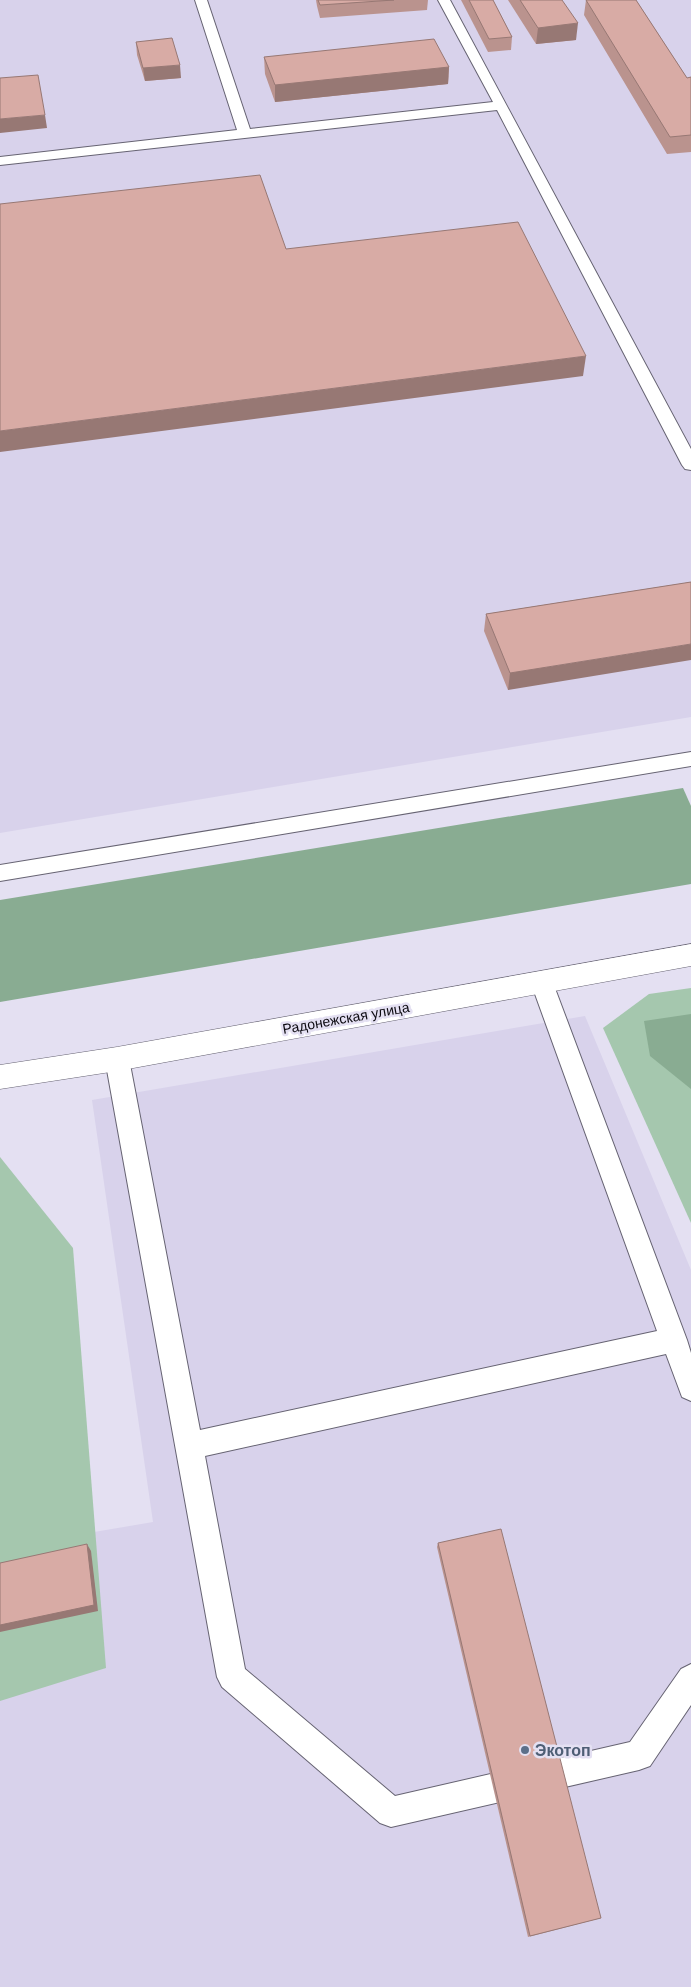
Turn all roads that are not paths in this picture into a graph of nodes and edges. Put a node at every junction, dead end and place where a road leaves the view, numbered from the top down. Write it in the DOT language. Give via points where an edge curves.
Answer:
graph roads {
  1 [pos="200,0"];
  2 [pos="444,0"];
  3 [pos="501,105"];
  4 [pos="245,134"];
  5 [pos="0,161"];
  6 [pos="691,465"];
  7 [pos="691,759"];
  8 [pos="0,873"];
  9 [pos="691,955"];
  10 [pos="542,984"];
  11 [pos="117,1058"];
  12 [pos="0,1076"];
  13 [pos="674,1340"];
  14 [pos="691,1388"];
  15 [pos="190,1446"];
  16 [pos="691,1679"];
  1 -- 4 [label="lane"];
  2 -- 3 [label="lane"];
  3 -- 4 [label="lane"];
  3 -- 6 [label="lane"];
  4 -- 5 [label="lane"];
  7 -- 8 [label="lane"];
  9 -- 10 [label="street, Радонежская улица"];
  10 -- 11 [label="street, Радонежская улица"];
  10 -- 13 [label="lane"];
  11 -- 12 [label="street, Радонежская улица"];
  11 -- 15 [label="lane"];
  13 -- 14 [label="lane"];
  13 -- 15 [label="lane"];
  15 -- 16 [label="lane" via="232,1677 391,1812 640,1755"];
}
